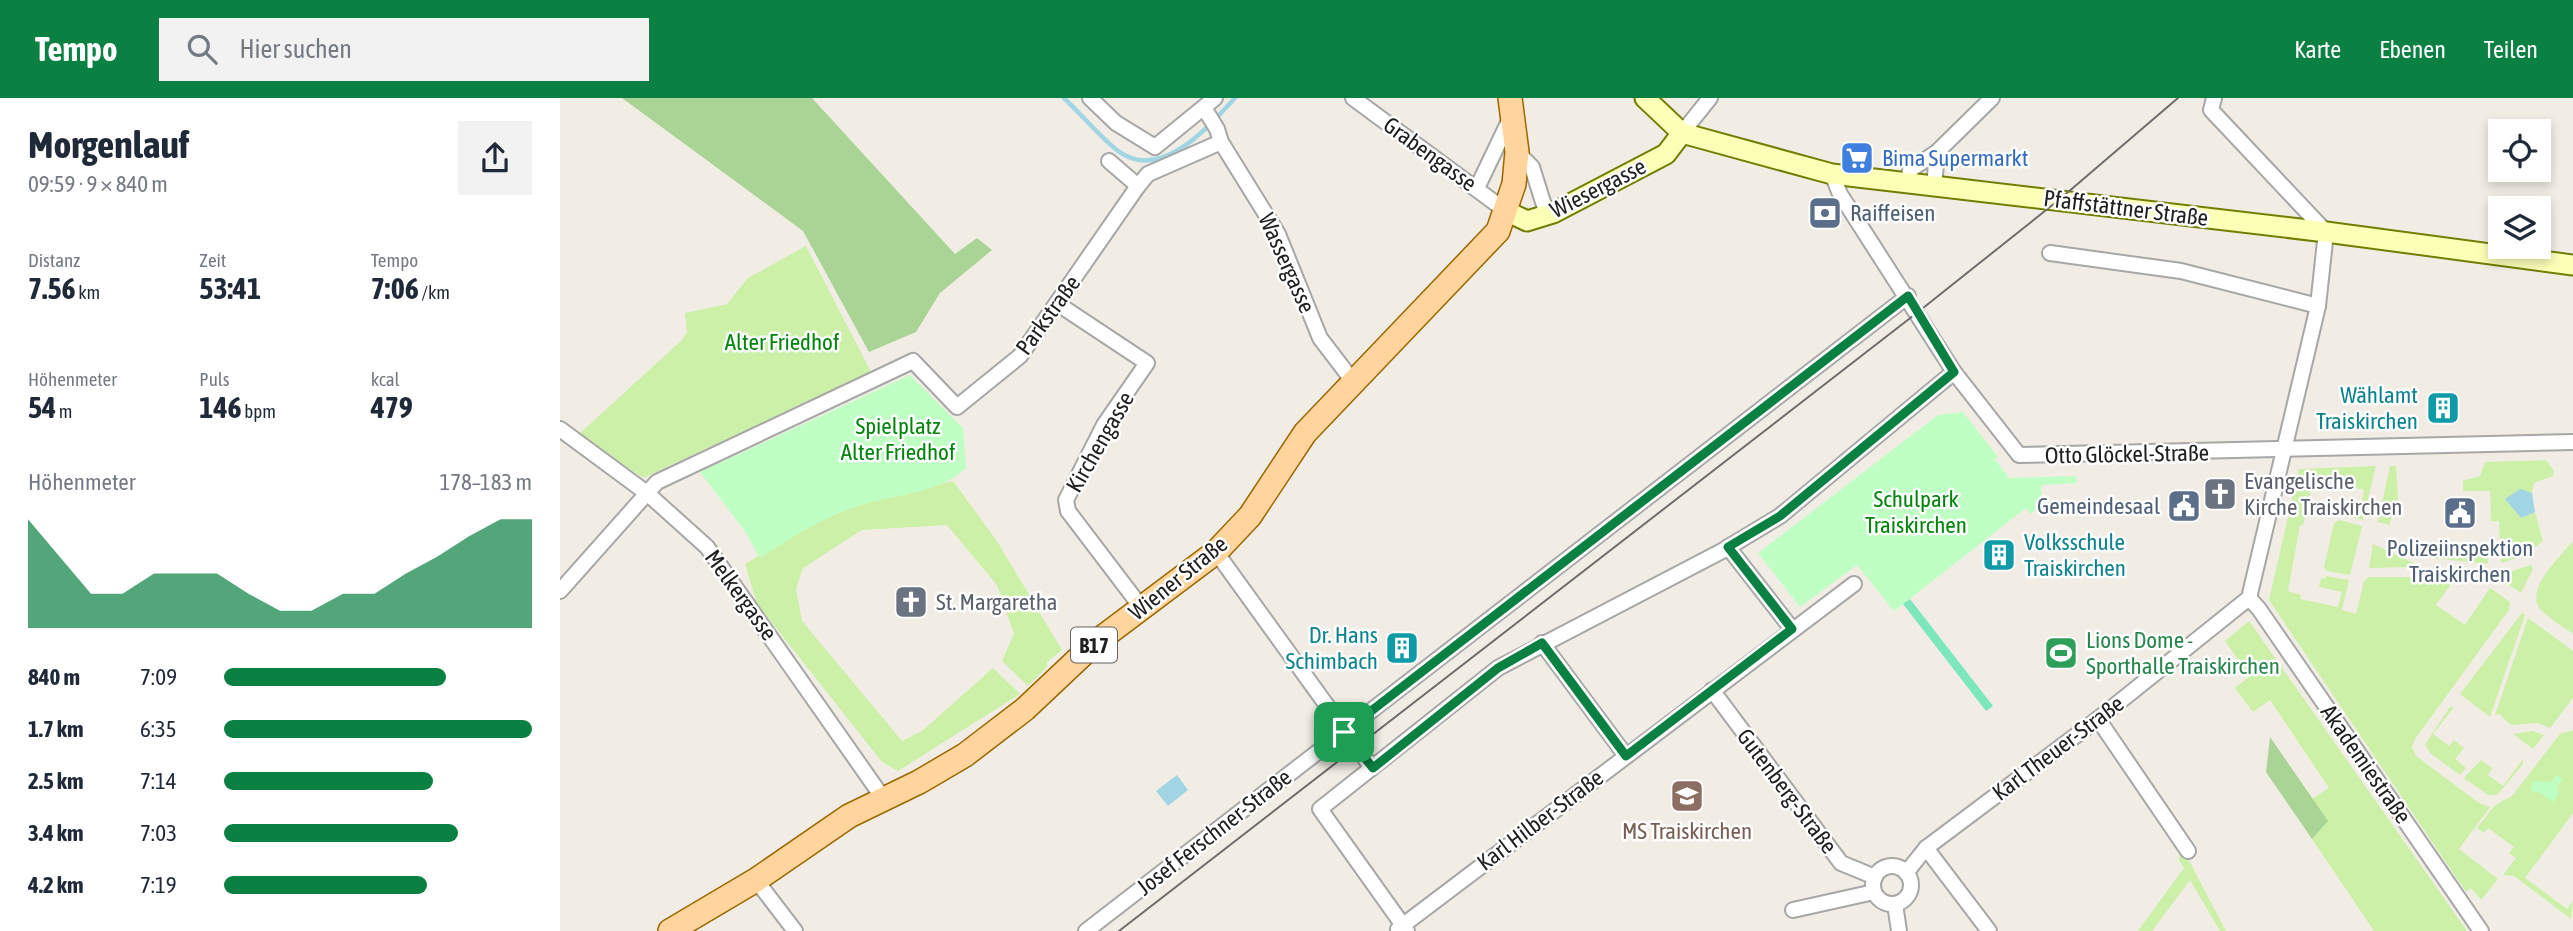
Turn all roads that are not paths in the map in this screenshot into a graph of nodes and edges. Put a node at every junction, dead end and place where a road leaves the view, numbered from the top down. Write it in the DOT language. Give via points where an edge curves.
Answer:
graph roads {
  1 [pos="1090,98"];
  2 [pos="1215,98"];
  3 [pos="1353,98"];
  4 [pos="1645,98"];
  5 [pos="1710,98"];
  6 [pos="1992,98"];
  7 [pos="2214,98"];
  8 [pos="1511,106"];
  9 [pos="1213,124"];
  10 [pos="1682,134"];
  11 [pos="1517,152"];
  12 [pos="1937,152"];
  13 [pos="1109,161"];
  14 [pos="1832,174"];
  15 [pos="1908,184"];
  16 [pos="1138,186"];
  17 [pos="1934,187"];
  18 [pos="1477,188"];
  19 [pos="1506,211"];
  20 [pos="1547,215"];
  21 [pos="2326,232"];
  22 [pos="2050,253"];
  23 [pos="2573,265"];
  24 [pos="1908,296"];
  25 [pos="1058,304"];
  26 [pos="2318,306"];
  27 [pos="1954,372"];
  28 [pos="1352,380"];
  29 [pos="560,429"];
  30 [pos="2573,442"];
  31 [pos="2282,451"];
  32 [pos="648,494"];
  33 [pos="1728,547"];
  34 [pos="1216,552"];
  35 [pos="1854,584"];
  36 [pos="560,591"];
  37 [pos="2249,598"];
  38 [pos="1142,607"];
  39 [pos="1792,629"];
  40 [pos="1542,643"];
  41 [pos="1712,690"];
  42 [pos="2098,719"];
  43 [pos="1344,732"];
  44 [pos="1626,756"];
  45 [pos="1373,768"];
  46 [pos="883,798"];
  47 [pos="1926,848"];
  48 [pos="2188,851"];
  49 [pos="1906,873"];
  50 [pos="756,880"];
  51 [pos="1875,884"];
  52 [pos="1895,904"];
  53 [pos="1793,910"];
  54 [pos="1402,929"];
  55 [pos="670,931"];
  56 [pos="795,931"];
  57 [pos="1086,931"];
  58 [pos="1899,931"];
  59 [pos="1989,931"];
  60 [pos="2481,931"];
  1 -- 9 [label="street" via="1116,123 1155,147"];
  2 -- 9 [label="street"];
  3 -- 18 [label="street, Grabengasse"];
  4 -- 10 [label="main road"];
  5 -- 10 [label="street"];
  6 -- 12 [label="street"];
  7 -- 21 [label="street" via="2210,110"];
  8 -- 11 [label="main road, B17"];
  8 -- 18 [label="street"];
  9 -- 16 [label="street"];
  9 -- 28 [label="street, Wassergasse" via="1278,234 1320,338"];
  10 -- 14 [label="main road, Pfaffstättner Straße"];
  10 -- 20 [label="main road, Wiesergasse" via="1666,154"];
  11 -- 19 [label="main road, B17"];
  11 -- 20 [label="street" via="1532,167"];
  12 -- 15 [label="street" via="1910,170"];
  12 -- 17 [label="street"];
  13 -- 16 [label="street"];
  14 -- 15 [label="main road, Pfaffstättner Straße"];
  14 -- 24 [label="street, Otto Glöckel-Straße" via="1840,194"];
  15 -- 17 [label="main road, Pfaffstättner Straße"];
  16 -- 25 [label="street, Parkstraße"];
  17 -- 21 [label="main road, Pfaffstättner Straße"];
  18 -- 19 [label="street, Grabengasse"];
  19 -- 20 [label="main road, Wiesergasse" via="1527,221"];
  19 -- 28 [label="main road, Wiener Straße / B17" via="1486,245"];
  21 -- 23 [label="main road, Pfaffstättner Straße"];
  21 -- 26 [label="street"];
  22 -- 26 [label="street" via="2181,271"];
  24 -- 27 [label="street, Otto Glöckel-Straße"];
  24 -- 43 [label="street, Josef Ferschner-Straße"];
  25 -- 32 [label="street, Parkstraße" via="1020,356 957,407 913,360 668,476"];
  25 -- 38 [label="street, Kirchengasse" via="1147,363 1104,425 1066,500 1068,511"];
  26 -- 31 [label="street"];
  27 -- 31 [label="street, Otto Glöckel-Straße" via="2019,455"];
  27 -- 33 [label="street, Josef Ferschner-Straße" via="1780,516"];
  28 -- 34 [label="main road, Wiener Straße / B17" via="1305,433 1250,516"];
  29 -- 32 [label="street, Melkergasse"];
  30 -- 31 [label="street, Otto Glöckel-Straße"];
  31 -- 37 [label="street"];
  32 -- 36 [label="street"];
  32 -- 46 [label="street, Melkergasse" via="707,547"];
  33 -- 39 [label="street"];
  33 -- 40 [label="street, Josef Ferschner-Straße"];
  34 -- 38 [label="main road, Wiener Straße / B17"];
  34 -- 43 [label="street"];
  35 -- 39 [label="street, Karl Hilber-Straße"];
  37 -- 42 [label="street, Karl Theuer-Straße"];
  37 -- 60 [label="street, Akademiestraße"];
  38 -- 46 [label="main road, Wiener Straße / B17" via="965,755"];
  39 -- 41 [label="street, Karl Hilber-Straße"];
  40 -- 44 [label="street"];
  40 -- 45 [label="street, Josef Ferschner-Straße" via="1498,668"];
  41 -- 44 [label="street, Karl Hilber-Straße"];
  41 -- 51 [label="street, Gutenberg-Straße" via="1841,863"];
  42 -- 47 [label="street, Karl Theuer-Straße"];
  42 -- 48 [label="street"];
  43 -- 45 [label="street"];
  43 -- 57 [label="street, Josef Ferschner-Straße"];
  44 -- 54 [label="street, Karl Hilber-Straße"];
  45 -- 54 [label="street, Josef Ferschner-Straße" via="1320,809"];
  46 -- 50 [label="main road, Wiener Straße / B17"];
  47 -- 49 [label="street, Karl Theuer-Straße"];
  47 -- 59 [label="street"];
  49 -- 51 [label="street" via="1889,867"];
  49 -- 52 [label="street" via="1909,892"];
  50 -- 55 [label="main road, Wiener Straße / B17"];
  50 -- 56 [label="street"];
  51 -- 52 [label="street" via="1884,903"];
  51 -- 53 [label="street"];
  52 -- 58 [label="street"];
}
